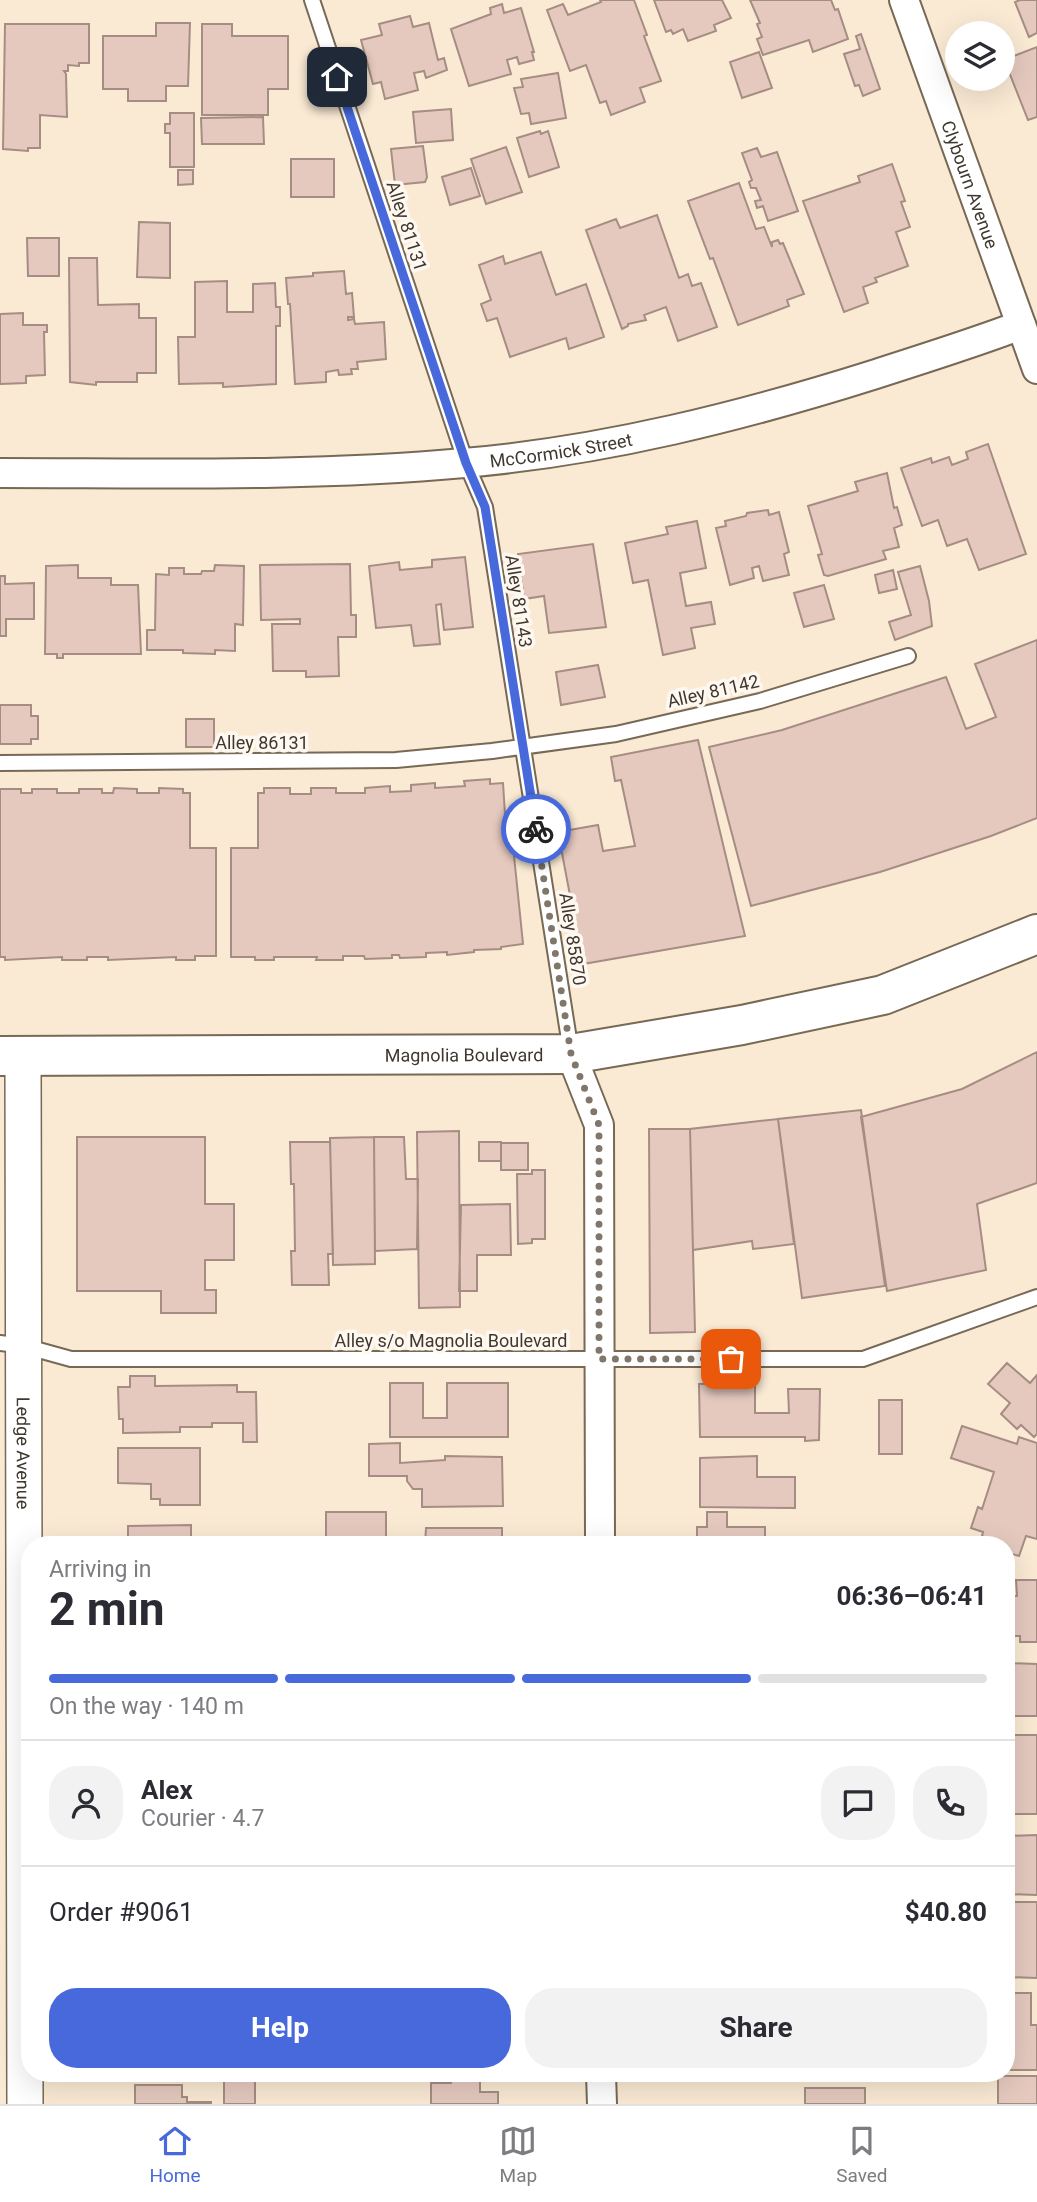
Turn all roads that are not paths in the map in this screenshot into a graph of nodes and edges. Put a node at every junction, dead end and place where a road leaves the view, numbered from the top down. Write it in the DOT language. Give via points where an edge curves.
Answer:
graph roads {
  1 [pos="312,0"];
  2 [pos="904,0"];
  3 [pos="1021,325"];
  4 [pos="1037,369"];
  5 [pos="466,463"];
  6 [pos="0,473"];
  7 [pos="908,656"];
  8 [pos="523,747"];
  9 [pos="0,763"];
  10 [pos="1037,934"];
  11 [pos="571,1054"];
  12 [pos="12,1056"];
  13 [pos="1037,1297"];
  14 [pos="12,1345"];
  15 [pos="599,1359"];
  16 [pos="600,1536"];
  17 [pos="21,1870"];
  18 [pos="25,2082"];
  19 [pos="601,2082"];
  20 [pos="25,2104"];
  21 [pos="601,2104"];
  1 -- 5 [label="lane, Alley 81131"];
  2 -- 3 [label="street, Clybourn Avenue"];
  3 -- 4 [label="street, Clybourn Avenue"];
  3 -- 5 [label="street, McCormick Street" via="784,403 623,441"];
  5 -- 6 [label="street, McCormick Street" via="323,472"];
  5 -- 8 [label="lane, Alley 81143" via="485,507"];
  7 -- 8 [label="lane, Alley 81142" via="760,701 616,734"];
  8 -- 9 [label="lane, Alley 86131" via="396,760"];
  8 -- 11 [label="lane, Alley 85870"];
  10 -- 11 [label="main road, Magnolia Boulevard" via="883,995"];
  11 -- 12 [label="main road, Magnolia Boulevard"];
  11 -- 15 [label="street" via="599,1125"];
  12 -- 14 [label="street, Ledge Avenue"];
  13 -- 15 [label="lane, Alley s/o Magnolia Boulevard" via="863,1359"];
  14 -- 15 [label="lane, Alley s/o Magnolia Boulevard" via="71,1359"];
  14 -- 17 [label="street, Ledge Avenue"];
  15 -- 16 [label="street"];
  18 -- 20 [label="street, Ledge Avenue"];
  19 -- 21 [label="street"];
}
